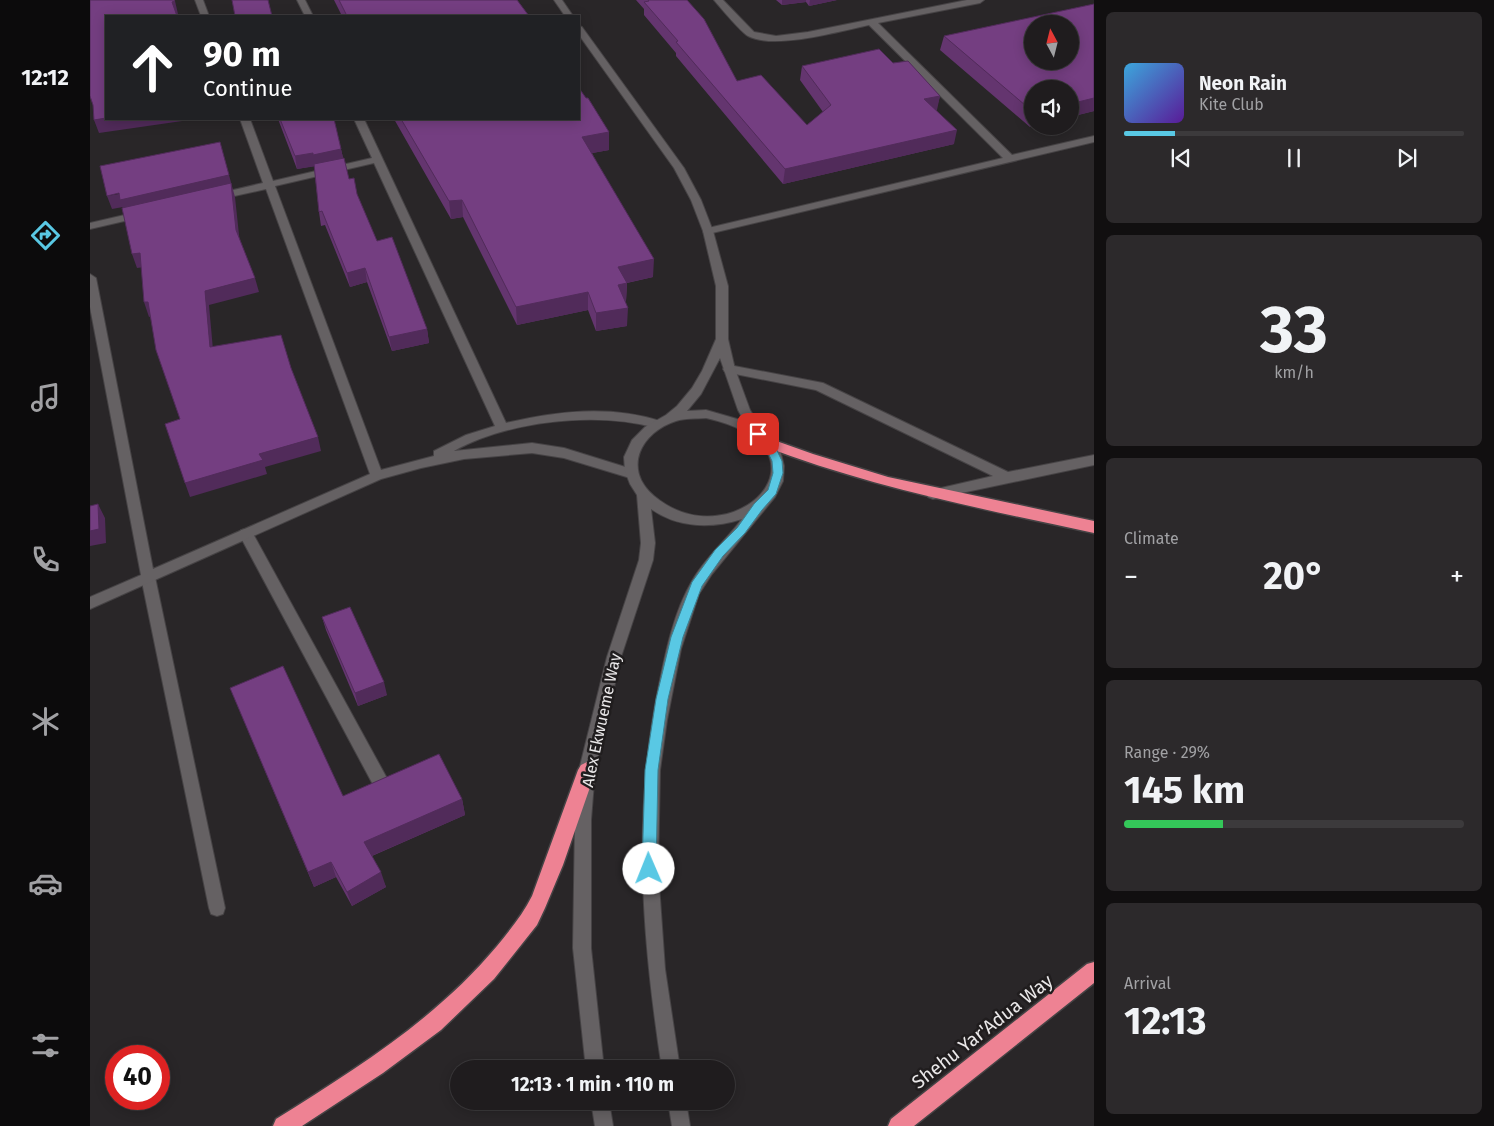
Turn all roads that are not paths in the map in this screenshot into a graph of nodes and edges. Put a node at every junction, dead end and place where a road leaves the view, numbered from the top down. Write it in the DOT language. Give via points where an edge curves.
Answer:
graph roads {
  1 [pos="199,0"];
  2 [pos="301,0"];
  3 [pos="558,0"];
  4 [pos="718,0"];
  5 [pos="980,0"];
  6 [pos="205,15"];
  7 [pos="308,15"];
  8 [pos="568,15"];
  9 [pos="871,22"];
  10 [pos="580,30"];
  11 [pos="245,120"];
  12 [pos="360,120"];
  13 [pos="1094,139"];
  14 [pos="379,159"];
  15 [pos="1010,159"];
  16 [pos="270,185"];
  17 [pos="204,200"];
  18 [pos="156,211"];
  19 [pos="90,226"];
  20 [pos="708,231"];
  21 [pos="90,278"];
  22 [pos="722,339"];
  23 [pos="729,369"];
  24 [pos="660,423"];
  25 [pos="503,429"];
  26 [pos="763,438"];
  27 [pos="1094,460"];
  28 [pos="420,463"];
  29 [pos="630,473"];
  30 [pos="377,476"];
  31 [pos="1007,477"];
  32 [pos="932,494"];
  33 [pos="643,496"];
  34 [pos="758,507"];
  35 [pos="1094,526"];
  36 [pos="246,534"];
  37 [pos="148,577"];
  38 [pos="90,603"];
  39 [pos="587,770"];
  40 [pos="383,787"];
  41 [pos="217,908"];
  42 [pos="1094,972"];
  43 [pos="595,1060"];
  44 [pos="670,1060"];
  45 [pos="601,1110"];
  46 [pos="678,1110"];
  47 [pos="283,1126"];
  48 [pos="604,1126"];
  49 [pos="681,1126"];
  50 [pos="898,1126"];
  1 -- 6 [label="street"];
  2 -- 7 [label="street"];
  3 -- 8 [label="street"];
  4 -- 9 [label="street" via="751,34 776,39"];
  5 -- 9 [label="street"];
  9 -- 15 [label="street"];
  10 -- 20 [label="street" via="680,168"];
  11 -- 16 [label="street"];
  12 -- 14 [label="street"];
  13 -- 15 [label="street"];
  14 -- 16 [label="street"];
  14 -- 25 [label="street"];
  15 -- 20 [label="street"];
  16 -- 17 [label="street"];
  16 -- 30 [label="street"];
  18 -- 19 [label="street"];
  20 -- 22 [label="street" via="722,286"];
  21 -- 37 [label="street"];
  22 -- 23 [label="street"];
  22 -- 24 [label="street" via="699,390 684,409"];
  23 -- 26 [label="street" via="744,410"];
  23 -- 31 [label="street" via="819,386"];
  24 -- 25 [label="street" via="608,414"];
  24 -- 26 [label="street" via="678,416 706,414 730,418 752,428"];
  24 -- 29 [label="street" via="640,437 631,454"];
  25 -- 28 [label="street" via="470,438"];
  26 -- 32 [label="highway" via="800,456"];
  26 -- 34 [label="street" via="777,461 778,473 773,492"];
  27 -- 31 [label="street"];
  28 -- 29 [label="street" via="464,454 532,448 564,453"];
  28 -- 30 [label="street"];
  29 -- 33 [label="street"];
  30 -- 36 [label="street"];
  31 -- 32 [label="street"];
  32 -- 35 [label="highway"];
  33 -- 34 [label="street" via="662,510 686,519 713,521 737,517"];
  33 -- 39 [label="street, Alex Ekwueme Way" via="648,542 646,560 614,657"];
  34 -- 44 [label="street" via="696,585 677,637 660,708 651,770 648,852 652,937"];
  36 -- 37 [label="street"];
  36 -- 40 [label="street"];
  37 -- 38 [label="street"];
  37 -- 41 [label="street"];
  39 -- 43 [label="street, Alex Ekwueme Way" via="583,820 582,948"];
  39 -- 47 [label="highway" via="551,871 530,918 498,961 456,1006 391,1058"];
  42 -- 50 [label="highway, Shehu Yar'Adua Way"];
  45 -- 48 [label="street"];
  46 -- 49 [label="street"];
}
